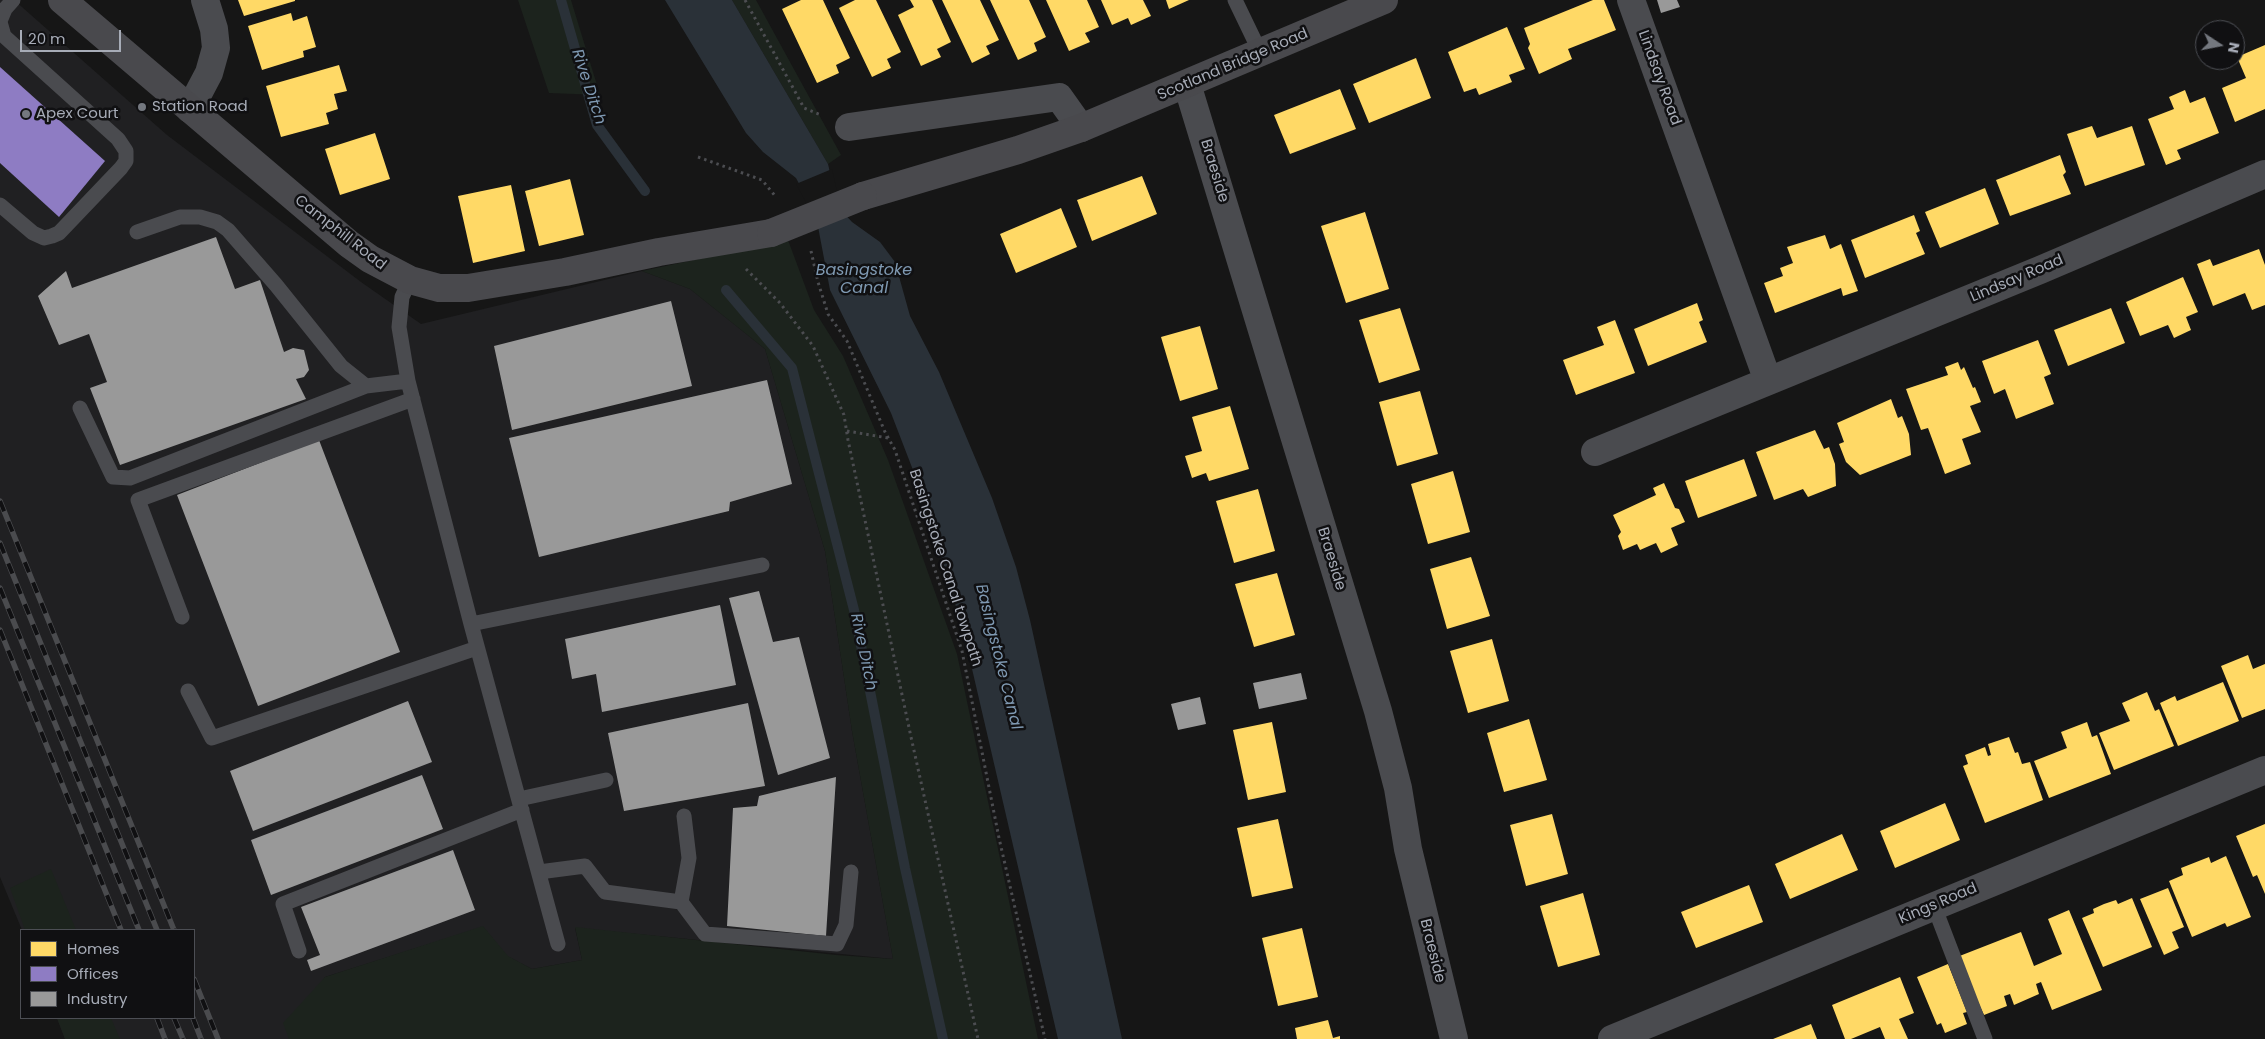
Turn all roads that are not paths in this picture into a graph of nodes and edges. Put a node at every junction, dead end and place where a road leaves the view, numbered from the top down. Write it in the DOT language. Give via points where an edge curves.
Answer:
graph roads {
  1 [pos="13,0"];
  2 [pos="62,0"];
  3 [pos="205,0"];
  4 [pos="1234,0"];
  5 [pos="1384,0"];
  6 [pos="1631,0"];
  7 [pos="0,22"];
  8 [pos="1261,54"];
  9 [pos="1188,84"];
  10 [pos="190,109"];
  11 [pos="849,127"];
  12 [pos="1082,128"];
  13 [pos="2265,174"];
  14 [pos="863,196"];
  15 [pos="0,205"];
  16 [pos="137,232"];
  17 [pos="410,280"];
  18 [pos="408,380"];
  19 [pos="1768,381"];
  20 [pos="366,386"];
  21 [pos="413,399"];
  22 [pos="80,408"];
  23 [pos="1596,452"];
  24 [pos="762,565"];
  25 [pos="182,617"];
  26 [pos="471,624"];
  27 [pos="478,648"];
  28 [pos="188,691"];
  29 [pos="2265,770"];
  30 [pos="606,780"];
  31 [pos="520,804"];
  32 [pos="684,816"];
  33 [pos="539,872"];
  34 [pos="851,872"];
  35 [pos="681,902"];
  36 [pos="1934,906"];
  37 [pos="558,944"];
  38 [pos="299,951"];
  39 [pos="1454,1039"];
  40 [pos="1612,1039"];
  41 [pos="1985,1039"];
  1 -- 7 [label="lane" via="4,9"];
  2 -- 10 [label="street, Camphill Road"];
  3 -- 10 [label="street" via="216,48 209,73"];
  4 -- 8 [label="lane"];
  5 -- 8 [label="street, Scotland Bridge Road"];
  6 -- 19 [label="street, Lindsay Road"];
  7 -- 15 [label="lane" via="4,36 118,138 126,150 126,161 121,168 52,236 44,238 33,233"];
  8 -- 9 [label="street, Scotland Bridge Road"];
  9 -- 12 [label="street, Scotland Bridge Road"];
  9 -- 39 [label="street, Braeside" via="1378,711"];
  10 -- 17 [label="street, Camphill Road" via="350,244 370,259"];
  11 -- 12 [label="street" via="1059,97"];
  12 -- 14 [label="street, Scotland Bridge Road"];
  13 -- 19 [label="street, Lindsay Road"];
  14 -- 17 [label="street, Camphill Road, bridge" via="772,232 565,272 468,288 440,288"];
  16 -- 20 [label="lane" via="180,217 200,217 217,222 228,230 276,285 341,366"];
  17 -- 18 [label="lane" via="402,297 399,327"];
  18 -- 20 [label="lane"];
  18 -- 21 [label="lane"];
  19 -- 23 [label="street, Lindsay Road"];
  20 -- 22 [label="lane" via="130,478 113,477"];
  21 -- 25 [label="lane" via="138,500"];
  21 -- 26 [label="lane"];
  24 -- 26 [label="lane"];
  26 -- 27 [label="lane"];
  27 -- 28 [label="lane" via="212,738"];
  27 -- 31 [label="lane"];
  29 -- 36 [label="street, Kings Road"];
  30 -- 31 [label="lane"];
  31 -- 33 [label="lane"];
  31 -- 38 [label="lane" via="283,904"];
  32 -- 35 [label="lane" via="689,858"];
  33 -- 35 [label="lane" via="585,866 606,892"];
  33 -- 37 [label="lane"];
  34 -- 35 [label="lane" via="846,925 838,944 705,934"];
  36 -- 40 [label="street, Kings Road"];
  36 -- 41 [label="lane"];
}
